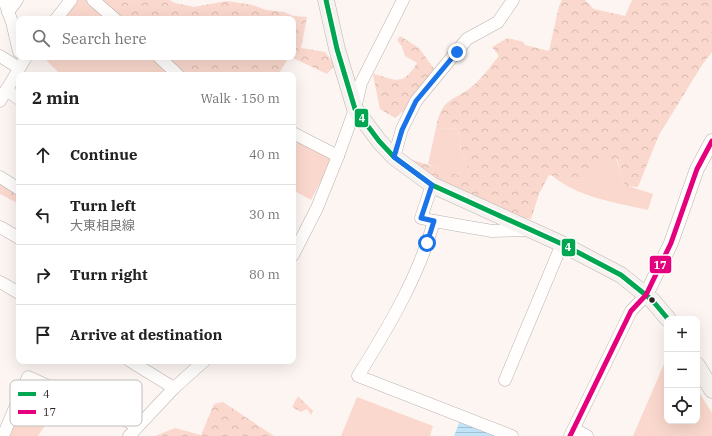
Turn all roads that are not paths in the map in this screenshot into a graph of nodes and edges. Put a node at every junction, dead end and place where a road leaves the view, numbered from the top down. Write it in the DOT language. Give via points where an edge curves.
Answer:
graph roads {
  1 [pos="4,0"];
  2 [pos="16,0"];
  3 [pos="70,0"];
  4 [pos="93,0"];
  5 [pos="326,0"];
  6 [pos="403,0"];
  7 [pos="513,0"];
  8 [pos="8,12"];
  9 [pos="58,16"];
  10 [pos="112,16"];
  11 [pos="16,41"];
  12 [pos="0,56"];
  13 [pos="16,58"];
  14 [pos="21,60"];
  15 [pos="162,60"];
  16 [pos="175,72"];
  17 [pos="6,90"];
  18 [pos="16,97"];
  19 [pos="0,101"];
  20 [pos="355,109"];
  21 [pos="296,135"];
  22 [pos="712,141"];
  23 [pos="338,156"];
  24 [pos="394,157"];
  25 [pos="0,177"];
  26 [pos="432,185"];
  27 [pos="16,187"];
  28 [pos="434,221"];
  29 [pos="0,227"];
  30 [pos="532,230"];
  31 [pos="16,236"];
  32 [pos="562,244"];
  33 [pos="296,249"];
  34 [pos="0,282"];
  35 [pos="16,291"];
  36 [pos="646,295"];
  37 [pos="665,316"];
  38 [pos="135,364"];
  39 [pos="201,364"];
  40 [pos="700,370"];
  41 [pos="27,380"];
  42 [pos="35,380"];
  43 [pos="505,380"];
  44 [pos="174,388"];
  45 [pos="712,390"];
  46 [pos="10,419"];
  47 [pos="142,422"];
  48 [pos="138,426"];
  49 [pos="572,432"];
  50 [pos="3,436"];
  51 [pos="129,436"];
  52 [pos="512,436"];
  53 [pos="587,436"];
  1 -- 8 [label="street"];
  2 -- 8 [label="street"];
  3 -- 9 [label="street"];
  4 -- 10 [label="street"];
  5 -- 20 [label="main road" via="339,57"];
  6 -- 20 [label="street" via="361,83"];
  7 -- 24 [label="street" via="498,22 467,39 416,101 402,130"];
  8 -- 11 [label="street"];
  12 -- 13 [label="street"];
  14 -- 17 [label="street"];
  15 -- 16 [label="street"];
  17 -- 18 [label="street"];
  17 -- 19 [label="street"];
  20 -- 23 [label="street"];
  20 -- 24 [label="main road"];
  21 -- 23 [label="street"];
  22 -- 36 [label="street" via="697,169 671,243"];
  23 -- 33 [label="street" via="317,208"];
  24 -- 26 [label="main road"];
  25 -- 27 [label="street"];
  26 -- 28 [label="street" via="421,218"];
  26 -- 30 [label="main road"];
  28 -- 30 [label="street" via="492,231"];
  28 -- 52 [label="street" via="427,243 387,329 358,376"];
  29 -- 31 [label="street"];
  30 -- 32 [label="main road"];
  32 -- 36 [label="main road" via="621,275"];
  32 -- 43 [label="street"];
  34 -- 35 [label="street"];
  36 -- 37 [label="main road"];
  36 -- 49 [label="street" via="631,311"];
  38 -- 44 [label="street"];
  39 -- 44 [label="street"];
  40 -- 45 [label="main road"];
  41 -- 42 [label="street" via="28,377"];
  44 -- 47 [label="street"];
  46 -- 50 [label="street"];
  48 -- 51 [label="street"];
  49 -- 53 [label="street"];
}
